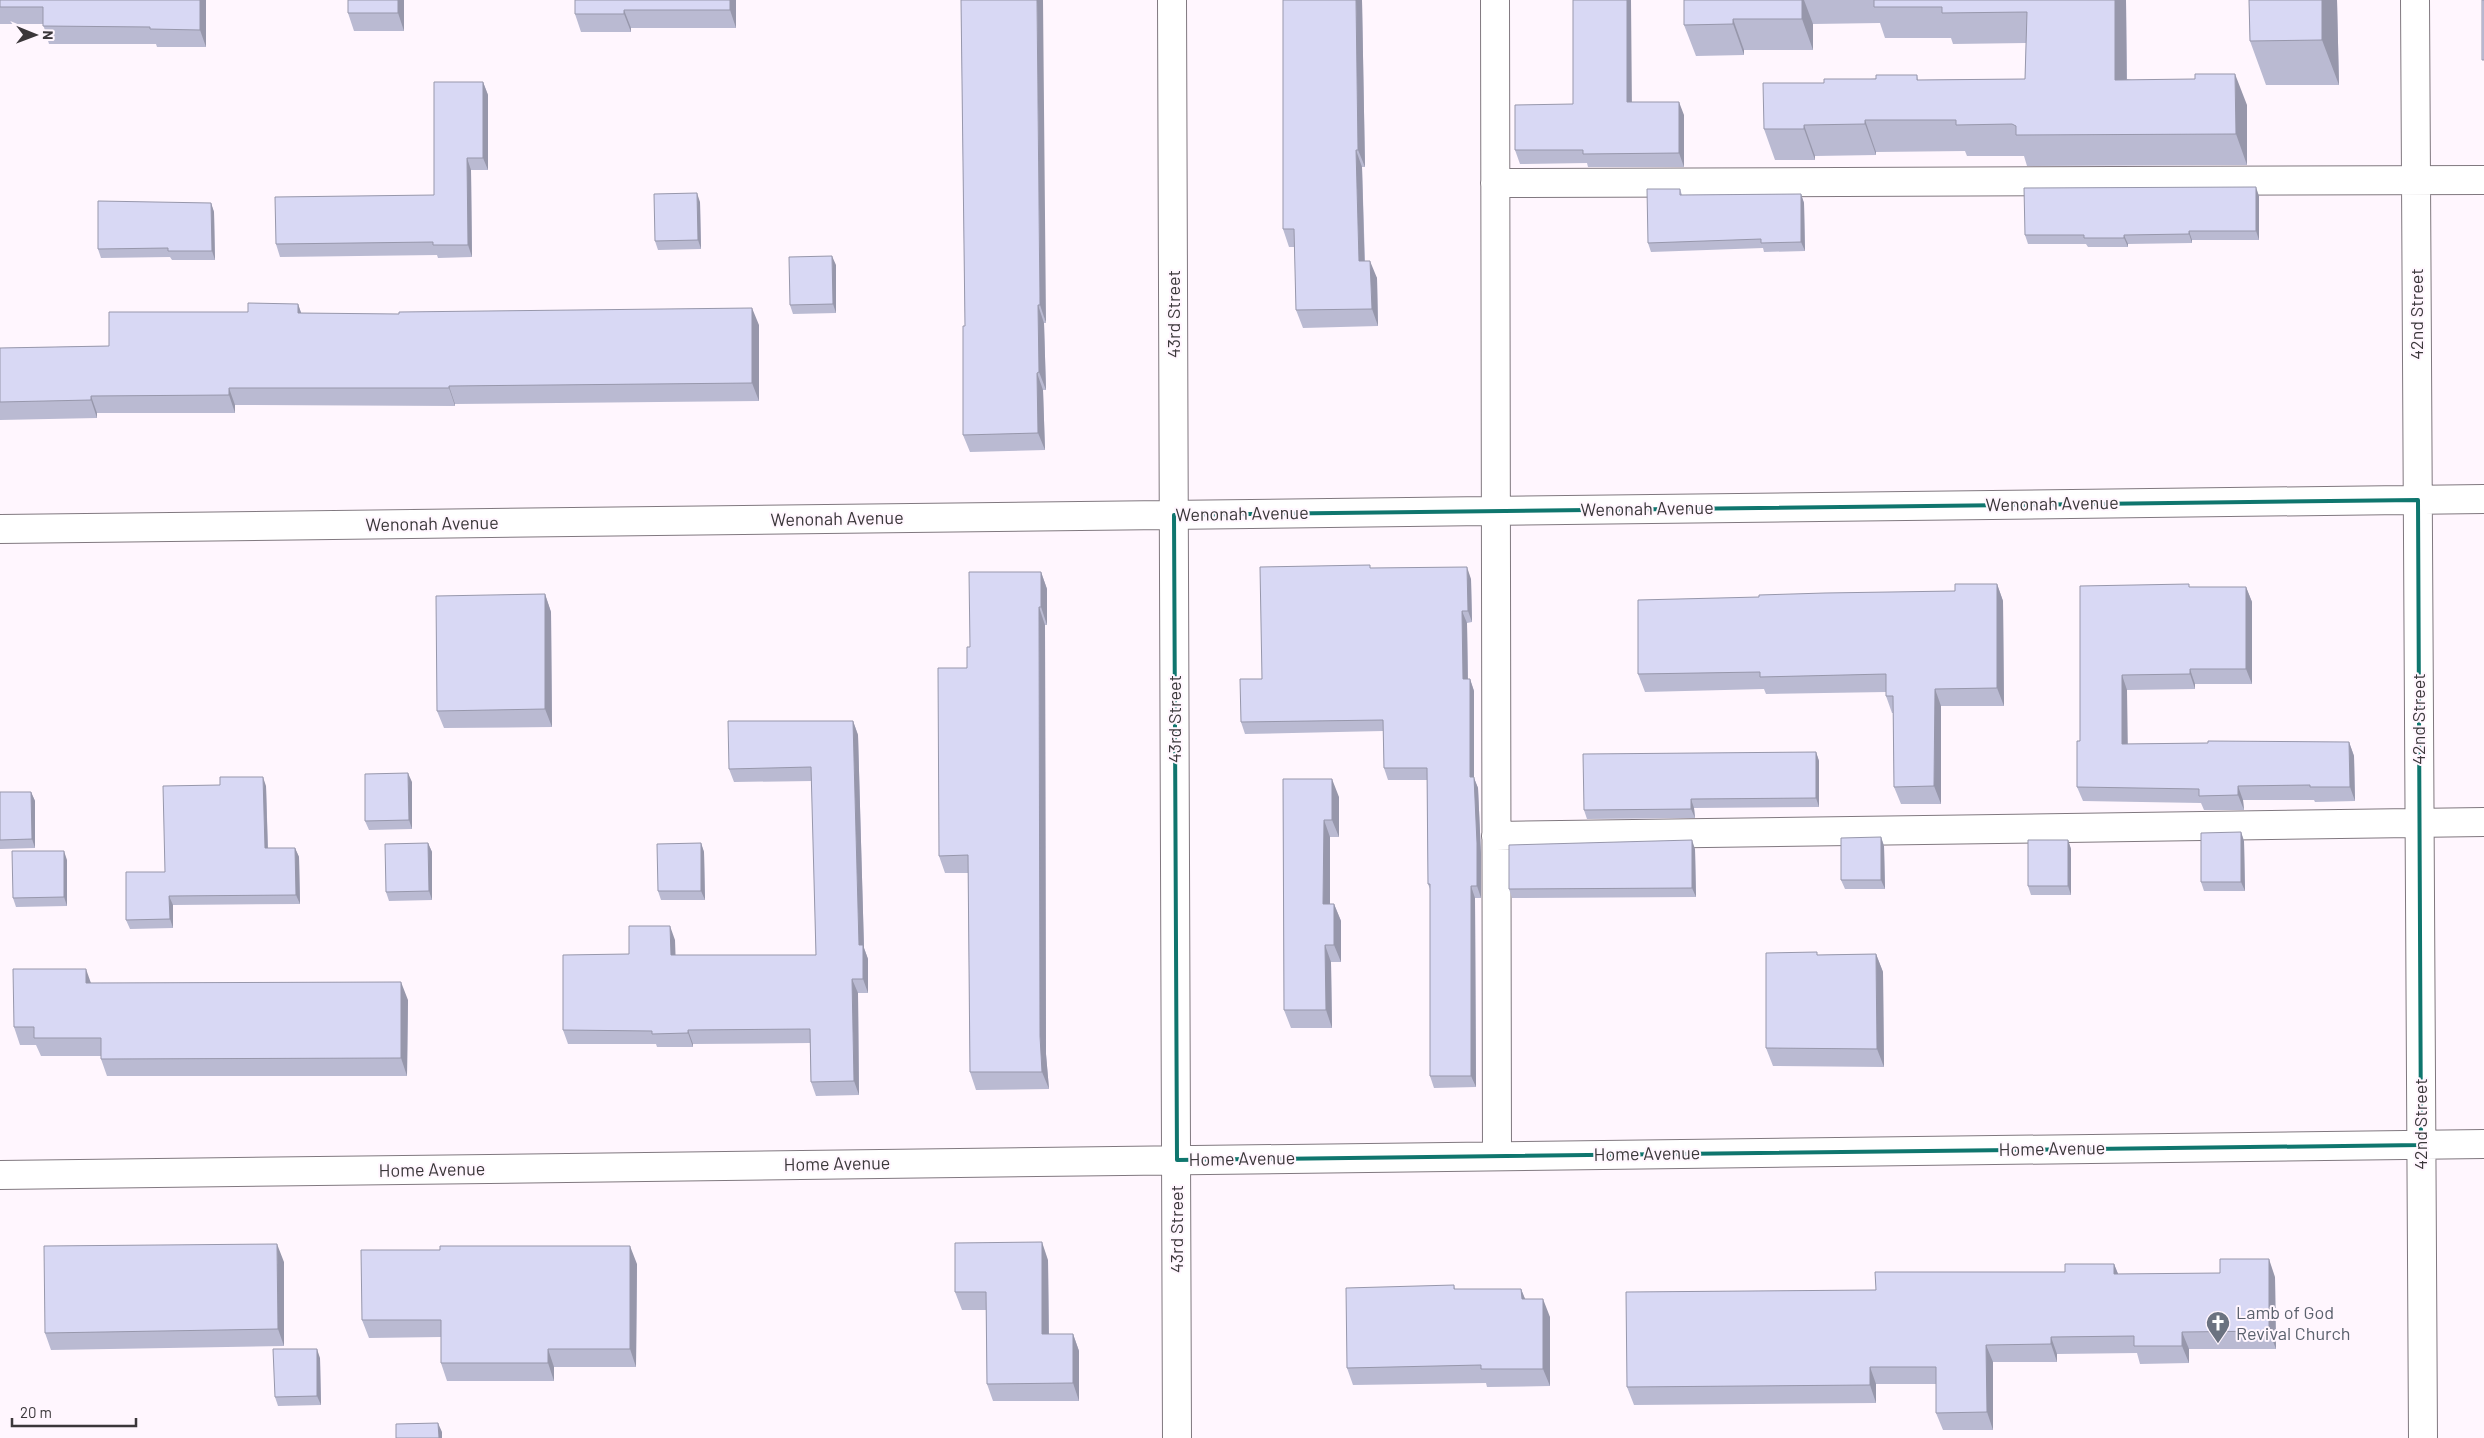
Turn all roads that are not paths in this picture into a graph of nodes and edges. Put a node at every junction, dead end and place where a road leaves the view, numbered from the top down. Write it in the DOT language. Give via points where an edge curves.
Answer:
graph roads {
  1 [pos="1172,0"];
  2 [pos="1495,0"];
  3 [pos="2415,0"];
  4 [pos="2484,180"];
  5 [pos="2416,181"];
  6 [pos="1495,183"];
  7 [pos="2484,499"];
  8 [pos="2418,500"];
  9 [pos="1495,511"];
  10 [pos="1174,515"];
  11 [pos="0,529"];
  12 [pos="2484,822"];
  13 [pos="2420,823"];
  14 [pos="1496,836"];
  15 [pos="2484,1144"];
  16 [pos="2421,1145"];
  17 [pos="1497,1156"];
  18 [pos="1176,1160"];
  19 [pos="0,1175"];
  20 [pos="1178,1438"];
  21 [pos="2423,1438"];
  1 -- 10 [label="street, 43rd Street"];
  2 -- 6 [label="street"];
  3 -- 5 [label="street, 42nd Street"];
  4 -- 5 [label="street"];
  5 -- 6 [label="street"];
  5 -- 8 [label="street, 42nd Street"];
  6 -- 9 [label="street"];
  7 -- 8 [label="street, Wenonah Avenue"];
  8 -- 9 [label="street, Wenonah Avenue"];
  8 -- 13 [label="street, 42nd Street"];
  9 -- 10 [label="street, Wenonah Avenue"];
  9 -- 14 [label="street"];
  10 -- 11 [label="street, Wenonah Avenue"];
  10 -- 18 [label="street, 43rd Street"];
  12 -- 13 [label="street"];
  13 -- 14 [label="street"];
  13 -- 16 [label="street, 42nd Street"];
  14 -- 17 [label="street"];
  15 -- 16 [label="street, Home Avenue"];
  16 -- 17 [label="street, Home Avenue"];
  16 -- 21 [label="street, 42nd Street"];
  17 -- 18 [label="street, Home Avenue"];
  18 -- 19 [label="street, Home Avenue"];
  18 -- 20 [label="street, 43rd Street"];
}
